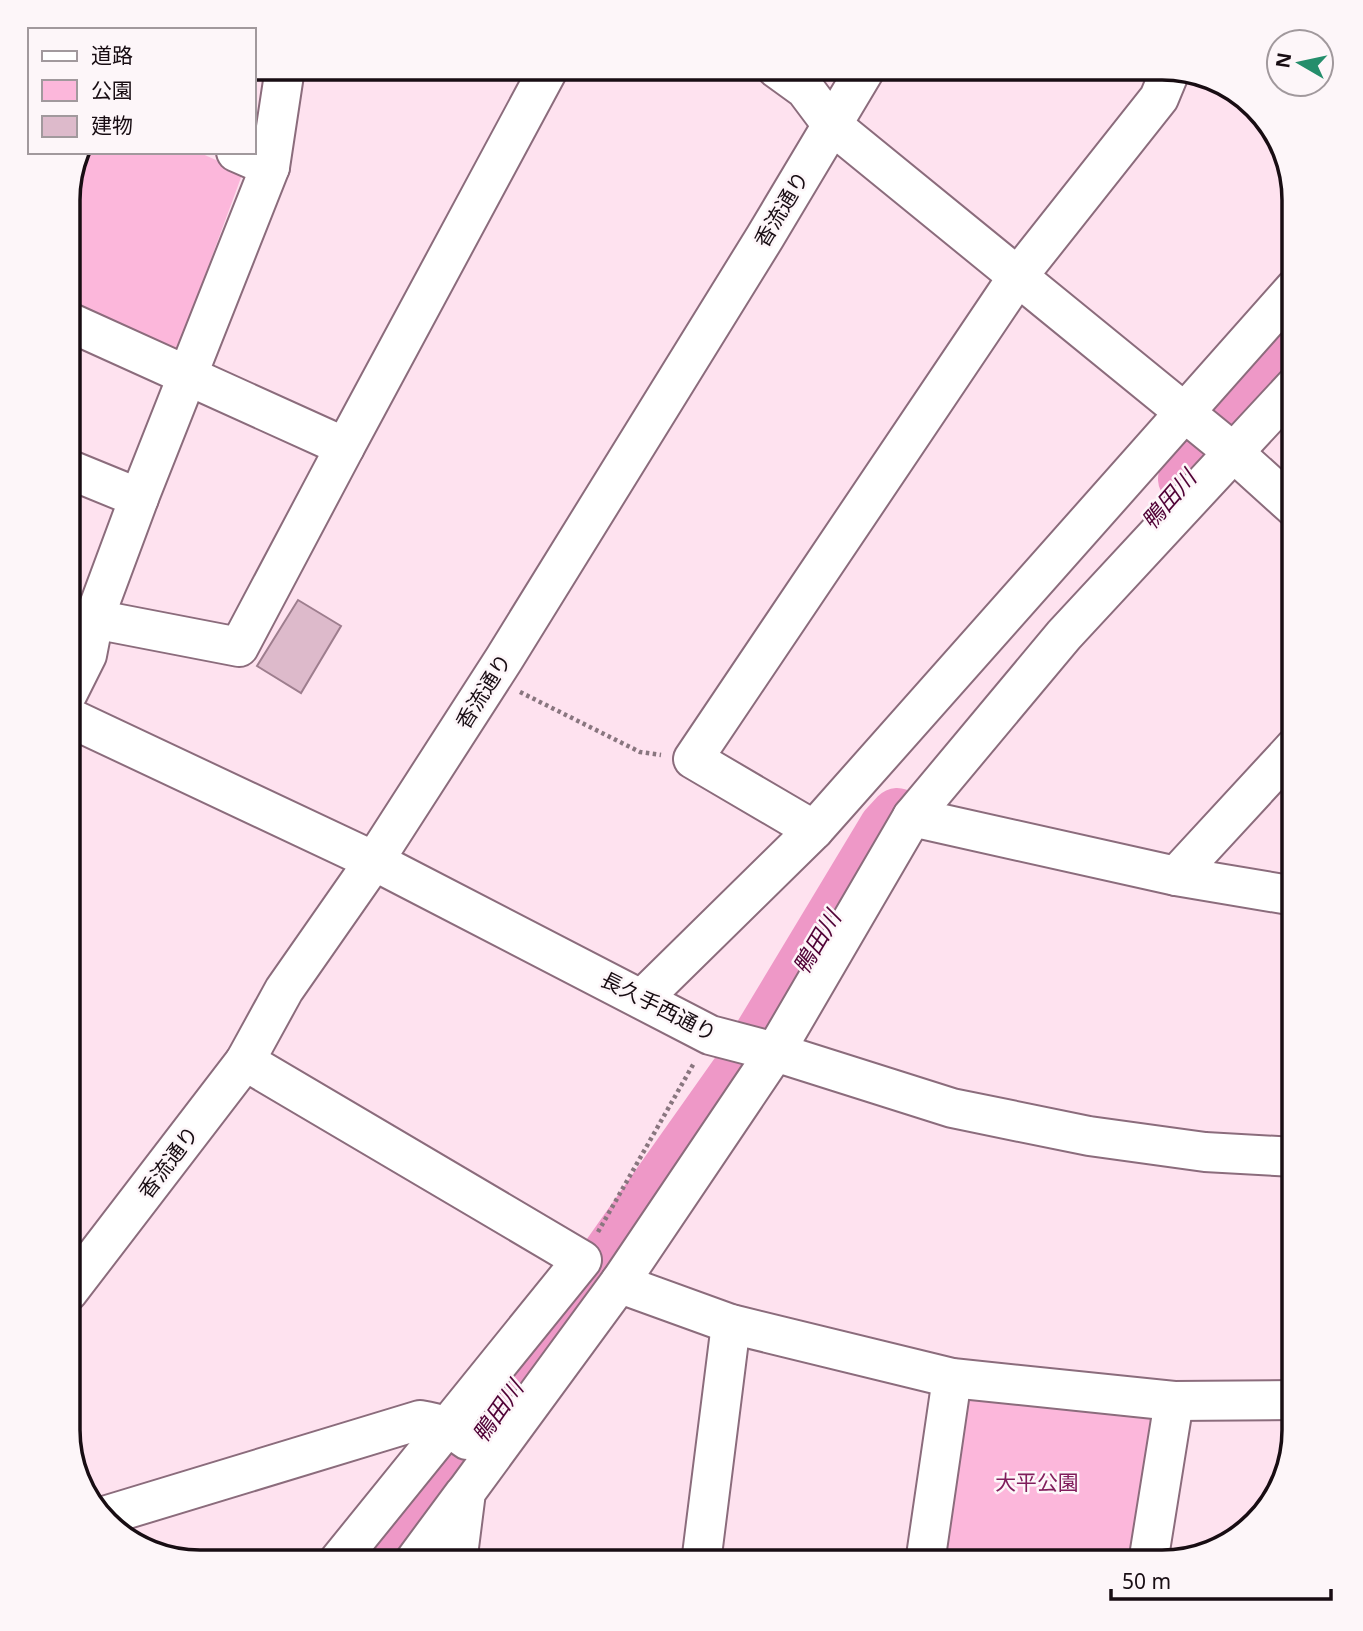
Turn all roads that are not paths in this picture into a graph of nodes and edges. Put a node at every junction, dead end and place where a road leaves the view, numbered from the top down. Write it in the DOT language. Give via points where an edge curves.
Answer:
graph roads {
  1 [pos="283,80"];
  2 [pos="543,80"];
  3 [pos="793,81"];
  4 [pos="858,81"];
  5 [pos="1166,81"];
  6 [pos="832,125"];
  7 [pos="241,154"];
  8 [pos="270,167"];
  9 [pos="1018,276"];
  10 [pos="1282,303"];
  11 [pos="81,327"];
  12 [pos="187,376"];
  13 [pos="1282,400"];
  14 [pos="1184,412"];
  15 [pos="345,447"];
  16 [pos="1233,452"];
  17 [pos="81,474"];
  18 [pos="1282,496"];
  19 [pos="139,498"];
  20 [pos="94,619"];
  21 [pos="81,668"];
  22 [pos="81,723"];
  23 [pos="1282,761"];
  24 [pos="912,817"];
  25 [pos="814,830"];
  26 [pos="374,861"];
  27 [pos="1176,876"];
  28 [pos="1282,894"];
  29 [pos="643,998"];
  30 [pos="775,1052"];
  31 [pos="245,1061"];
  32 [pos="1282,1156"];
  33 [pos="80,1276"];
  34 [pos="620,1282"];
  35 [pos="731,1324"];
  36 [pos="952,1378"];
  37 [pos="1174,1401"];
  38 [pos="1282,1401"];
  39 [pos="449,1427"];
  40 [pos="491,1458"];
  41 [pos="466,1492"];
  42 [pos="113,1513"];
  43 [pos="348,1550"];
  44 [pos="423,1550"];
  45 [pos="459,1550"];
  46 [pos="703,1550"];
  47 [pos="927,1550"];
  48 [pos="1149,1550"];
  1 -- 8 [label="street"];
  2 -- 15 [label="street"];
  3 -- 6 [label="street"];
  4 -- 6 [label="street, 香流通り"];
  5 -- 9 [label="street" via="1159,98"];
  6 -- 9 [label="street"];
  6 -- 26 [label="street, 香流通り" via="504,659"];
  7 -- 8 [label="street"];
  8 -- 12 [label="street"];
  9 -- 14 [label="street"];
  9 -- 25 [label="street" via="693,759"];
  10 -- 14 [label="street"];
  11 -- 12 [label="street"];
  12 -- 15 [label="street"];
  12 -- 19 [label="street"];
  13 -- 16 [label="street"];
  14 -- 16 [label="street"];
  14 -- 25 [label="street"];
  15 -- 20 [label="street" via="239,647"];
  16 -- 18 [label="street"];
  16 -- 24 [label="street" via="1064,635"];
  17 -- 19 [label="street"];
  19 -- 20 [label="street"];
  20 -- 21 [label="street"];
  22 -- 26 [label="street, 長久手西通り"];
  23 -- 27 [label="street"];
  24 -- 27 [label="street"];
  24 -- 30 [label="street"];
  25 -- 29 [label="street"];
  26 -- 29 [label="street, 長久手西通り"];
  26 -- 31 [label="street, 香流通り" via="284,990"];
  27 -- 28 [label="street"];
  29 -- 30 [label="street, 長久手西通り" via="710,1035"];
  30 -- 32 [label="street, 長久手西通り" via="952,1108 1089,1136 1205,1152"];
  30 -- 34 [label="street"];
  31 -- 33 [label="street, 香流通り"];
  31 -- 39 [label="street" via="582,1260"];
  34 -- 35 [label="street"];
  34 -- 40 [label="street"];
  35 -- 36 [label="street"];
  35 -- 46 [label="street"];
  36 -- 37 [label="street"];
  36 -- 47 [label="street"];
  37 -- 38 [label="street"];
  37 -- 48 [label="street"];
  39 -- 40 [label="street"];
  39 -- 42 [label="street" via="420,1420 407,1423"];
  39 -- 43 [label="street"];
  40 -- 41 [label="street"];
  41 -- 44 [label="street"];
  41 -- 45 [label="street"];
}
